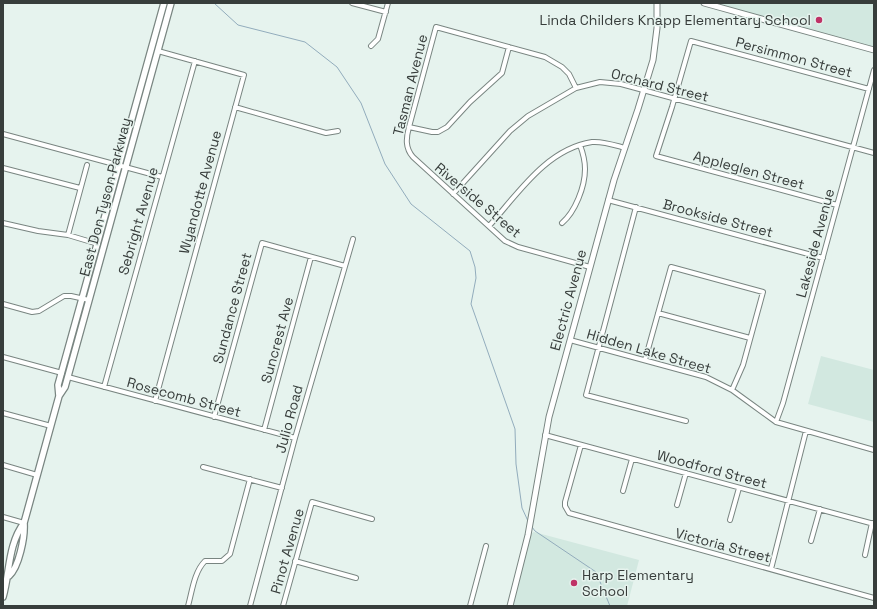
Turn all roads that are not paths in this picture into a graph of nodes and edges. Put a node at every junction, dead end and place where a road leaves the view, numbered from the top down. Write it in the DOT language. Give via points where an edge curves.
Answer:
graph roads {
  1 [pos="164,3"];
  2 [pos="171,3"];
  3 [pos="352,3"];
  4 [pos="388,3"];
  5 [pos="657,3"];
  6 [pos="704,3"];
  7 [pos="386,12"];
  8 [pos="371,46"];
  9 [pos="509,47"];
  10 [pos="874,50"];
  11 [pos="158,51"];
  12 [pos="195,62"];
  13 [pos="874,70"];
  14 [pos="576,88"];
  15 [pos="869,89"];
  16 [pos="644,90"];
  17 [pos="675,99"];
  18 [pos="235,107"];
  19 [pos="409,126"];
  20 [pos="338,131"];
  21 [pos="3,134"];
  22 [pos="580,145"];
  23 [pos="853,147"];
  24 [pos="408,148"];
  25 [pos="625,148"];
  26 [pos="874,153"];
  27 [pos="87,165"];
  28 [pos="120,165"];
  29 [pos="126,167"];
  30 [pos="3,168"];
  31 [pos="162,177"];
  32 [pos="80,188"];
  33 [pos="452,194"];
  34 [pos="608,200"];
  35 [pos="837,205"];
  36 [pos="636,207"];
  37 [pos="3,223"];
  38 [pos="562,223"];
  39 [pos="489,226"];
  40 [pos="68,235"];
  41 [pos="353,239"];
  42 [pos="98,244"];
  43 [pos="311,256"];
  44 [pos="823,258"];
  45 [pos="345,266"];
  46 [pos="590,267"];
  47 [pos="83,298"];
  48 [pos="89,300"];
  49 [pos="3,304"];
  50 [pos="658,314"];
  51 [pos="750,338"];
  52 [pos="570,340"];
  53 [pos="599,348"];
  54 [pos="3,357"];
  55 [pos="645,360"];
  56 [pos="62,373"];
  57 [pos="68,377"];
  58 [pos="104,387"];
  59 [pos="732,390"];
  60 [pos="59,396"];
  61 [pos="155,401"];
  62 [pos="3,412"];
  63 [pos="214,417"];
  64 [pos="686,421"];
  65 [pos="776,422"];
  66 [pos="51,426"];
  67 [pos="264,430"];
  68 [pos="806,431"];
  69 [pos="545,435"];
  70 [pos="295,438"];
  71 [pos="581,445"];
  72 [pos="874,450"];
  73 [pos="632,458"];
  74 [pos="3,465"];
  75 [pos="203,467"];
  76 [pos="686,473"];
  77 [pos="37,475"];
  78 [pos="250,480"];
  79 [pos="282,488"];
  80 [pos="739,488"];
  81 [pos="623,491"];
  82 [pos="788,501"];
  83 [pos="677,505"];
  84 [pos="820,509"];
  85 [pos="3,517"];
  86 [pos="372,519"];
  87 [pos="730,520"];
  88 [pos="24,523"];
  89 [pos="873,524"];
  90 [pos="811,541"];
  91 [pos="486,546"];
  92 [pos="865,555"];
  93 [pos="295,561"];
  94 [pos="771,569"];
  95 [pos="356,578"];
  96 [pos="3,597"];
  97 [pos="874,598"];
  98 [pos="188,606"];
  99 [pos="250,606"];
  100 [pos="283,606"];
  101 [pos="470,606"];
  102 [pos="510,606"];
  1 -- 28 [label="main road, East Don Tyson Parkway"];
  2 -- 11 [label="main road, East Don Tyson Parkway"];
  3 -- 7 [label="street"];
  4 -- 7 [label="street"];
  5 -- 16 [label="street, Electric Avenue" via="656,44"];
  6 -- 10 [label="street"];
  7 -- 8 [label="street" via="378,39"];
  9 -- 14 [label="street" via="553,60 569,74"];
  9 -- 19 [label="street" via="502,73 447,127 432,132"];
  9 -- 19 [label="street, Tasman Avenue" via="436,27"];
  11 -- 12 [label="street, Wyandotte Avenue"];
  11 -- 29 [label="main road, East Don Tyson Parkway"];
  12 -- 18 [label="street, Wyandotte Avenue" via="244,75"];
  12 -- 31 [label="street, Sebright Avenue"];
  13 -- 15 [label="street, Lakeside Avenue"];
  14 -- 16 [label="street, Orchard Street" via="611,82"];
  14 -- 33 [label="street, Orchard Street" via="519,123"];
  15 -- 17 [label="street, Persimmon Street" via="691,41"];
  15 -- 23 [label="street, Lakeside Avenue"];
  16 -- 17 [label="street, Orchard Street"];
  16 -- 25 [label="street, Electric Avenue"];
  17 -- 23 [label="street, Orchard Street"];
  17 -- 35 [label="street, Appleglen Street" via="656,156"];
  18 -- 20 [label="street" via="326,133"];
  18 -- 61 [label="street, Wyandotte Avenue"];
  19 -- 24 [label="street, Tasman Avenue" via="406,142"];
  21 -- 28 [label="street"];
  22 -- 25 [label="street" via="602,142"];
  22 -- 38 [label="street" via="584,160 584,178 571,214"];
  22 -- 39 [label="street" via="547,163"];
  23 -- 26 [label="street, Orchard Street"];
  23 -- 35 [label="street, Lakeside Avenue"];
  24 -- 33 [label="street, Riverside Street" via="413,157"];
  25 -- 34 [label="street, Electric Avenue"];
  27 -- 32 [label="street"];
  28 -- 29 [label="street"];
  28 -- 42 [label="main road, East Don Tyson Parkway"];
  29 -- 31 [label="street"];
  29 -- 48 [label="main road, East Don Tyson Parkway"];
  30 -- 32 [label="street"];
  31 -- 58 [label="street, Sebright Avenue"];
  32 -- 40 [label="street"];
  33 -- 39 [label="street, Riverside Street"];
  34 -- 36 [label="street, Brookside Street"];
  34 -- 46 [label="street, Electric Avenue"];
  35 -- 44 [label="street, Lakeside Avenue"];
  36 -- 44 [label="street, Brookside Street"];
  36 -- 53 [label="street"];
  37 -- 40 [label="street"];
  39 -- 46 [label="street, Riverside Street" via="511,245"];
  40 -- 42 [label="street"];
  41 -- 45 [label="street, Julio Road"];
  42 -- 47 [label="main road, East Don Tyson Parkway"];
  43 -- 45 [label="street, Sundance Street"];
  43 -- 63 [label="street, Sundance Street" via="262,243"];
  43 -- 67 [label="street, Suncrest Ave"];
  44 -- 65 [label="street, Lakeside Avenue"];
  45 -- 70 [label="street, Julio Road"];
  46 -- 52 [label="street, Electric Avenue"];
  47 -- 48 [label="street"];
  47 -- 49 [label="street" via="64,296 39,311 32,312"];
  47 -- 56 [label="main road, East Don Tyson Parkway"];
  48 -- 57 [label="main road, East Don Tyson Parkway"];
  50 -- 51 [label="street"];
  50 -- 51 [label="street" via="671,266 763,292"];
  50 -- 55 [label="street"];
  51 -- 59 [label="street" via="743,365"];
  52 -- 53 [label="street, Hidden Lake Street"];
  52 -- 69 [label="street, Electric Avenue"];
  53 -- 55 [label="street, Hidden Lake Street"];
  53 -- 64 [label="street" via="586,394"];
  54 -- 56 [label="street"];
  55 -- 59 [label="street, Hidden Lake Street" via="706,376"];
  56 -- 60 [label="main road, East Don Tyson Parkway" via="58,385"];
  57 -- 58 [label="street, Rosecomb Street"];
  57 -- 60 [label="main road, East Don Tyson Parkway"];
  58 -- 61 [label="street, Rosecomb Street"];
  59 -- 65 [label="street, Hidden Lake Street"];
  60 -- 66 [label="main road, East Don Tyson Parkway"];
  61 -- 63 [label="street, Rosecomb Street"];
  62 -- 66 [label="street"];
  63 -- 67 [label="street, Rosecomb Street"];
  65 -- 68 [label="street, Hidden Lake Street"];
  66 -- 77 [label="main road, East Don Tyson Parkway"];
  67 -- 70 [label="street, Rosecomb Street"];
  68 -- 72 [label="street, Hidden Lake Street"];
  68 -- 82 [label="street"];
  69 -- 71 [label="street, Woodford Street"];
  69 -- 102 [label="street, Electric Avenue" via="528,536"];
  70 -- 79 [label="street, Julio Road"];
  71 -- 73 [label="street, Woodford Street"];
  71 -- 94 [label="street, Victoria Street" via="566,502 566,510 572,515"];
  73 -- 76 [label="street, Woodford Street"];
  73 -- 81 [label="street"];
  74 -- 77 [label="street"];
  75 -- 78 [label="street"];
  76 -- 80 [label="street, Woodford Street"];
  76 -- 83 [label="street"];
  77 -- 88 [label="main road, East Don Tyson Parkway"];
  78 -- 79 [label="street"];
  78 -- 98 [label="street" via="230,554 222,560 205,561 202,564 197,572"];
  79 -- 99 [label="street, Julio Road"];
  80 -- 82 [label="street, Woodford Street"];
  80 -- 87 [label="street"];
  82 -- 84 [label="street, Woodford Street"];
  82 -- 94 [label="street"];
  84 -- 89 [label="street, Woodford Street"];
  84 -- 90 [label="street"];
  85 -- 88 [label="street"];
  86 -- 93 [label="street, Pinot Avenue" via="312,502"];
  88 -- 96 [label="main road, East Don Tyson Parkway" via="18,531 7,568 9,576"];
  89 -- 92 [label="street"];
  91 -- 101 [label="street"];
  93 -- 95 [label="street"];
  93 -- 100 [label="street, Pinot Avenue"];
  94 -- 97 [label="street, Victoria Street"];
}
